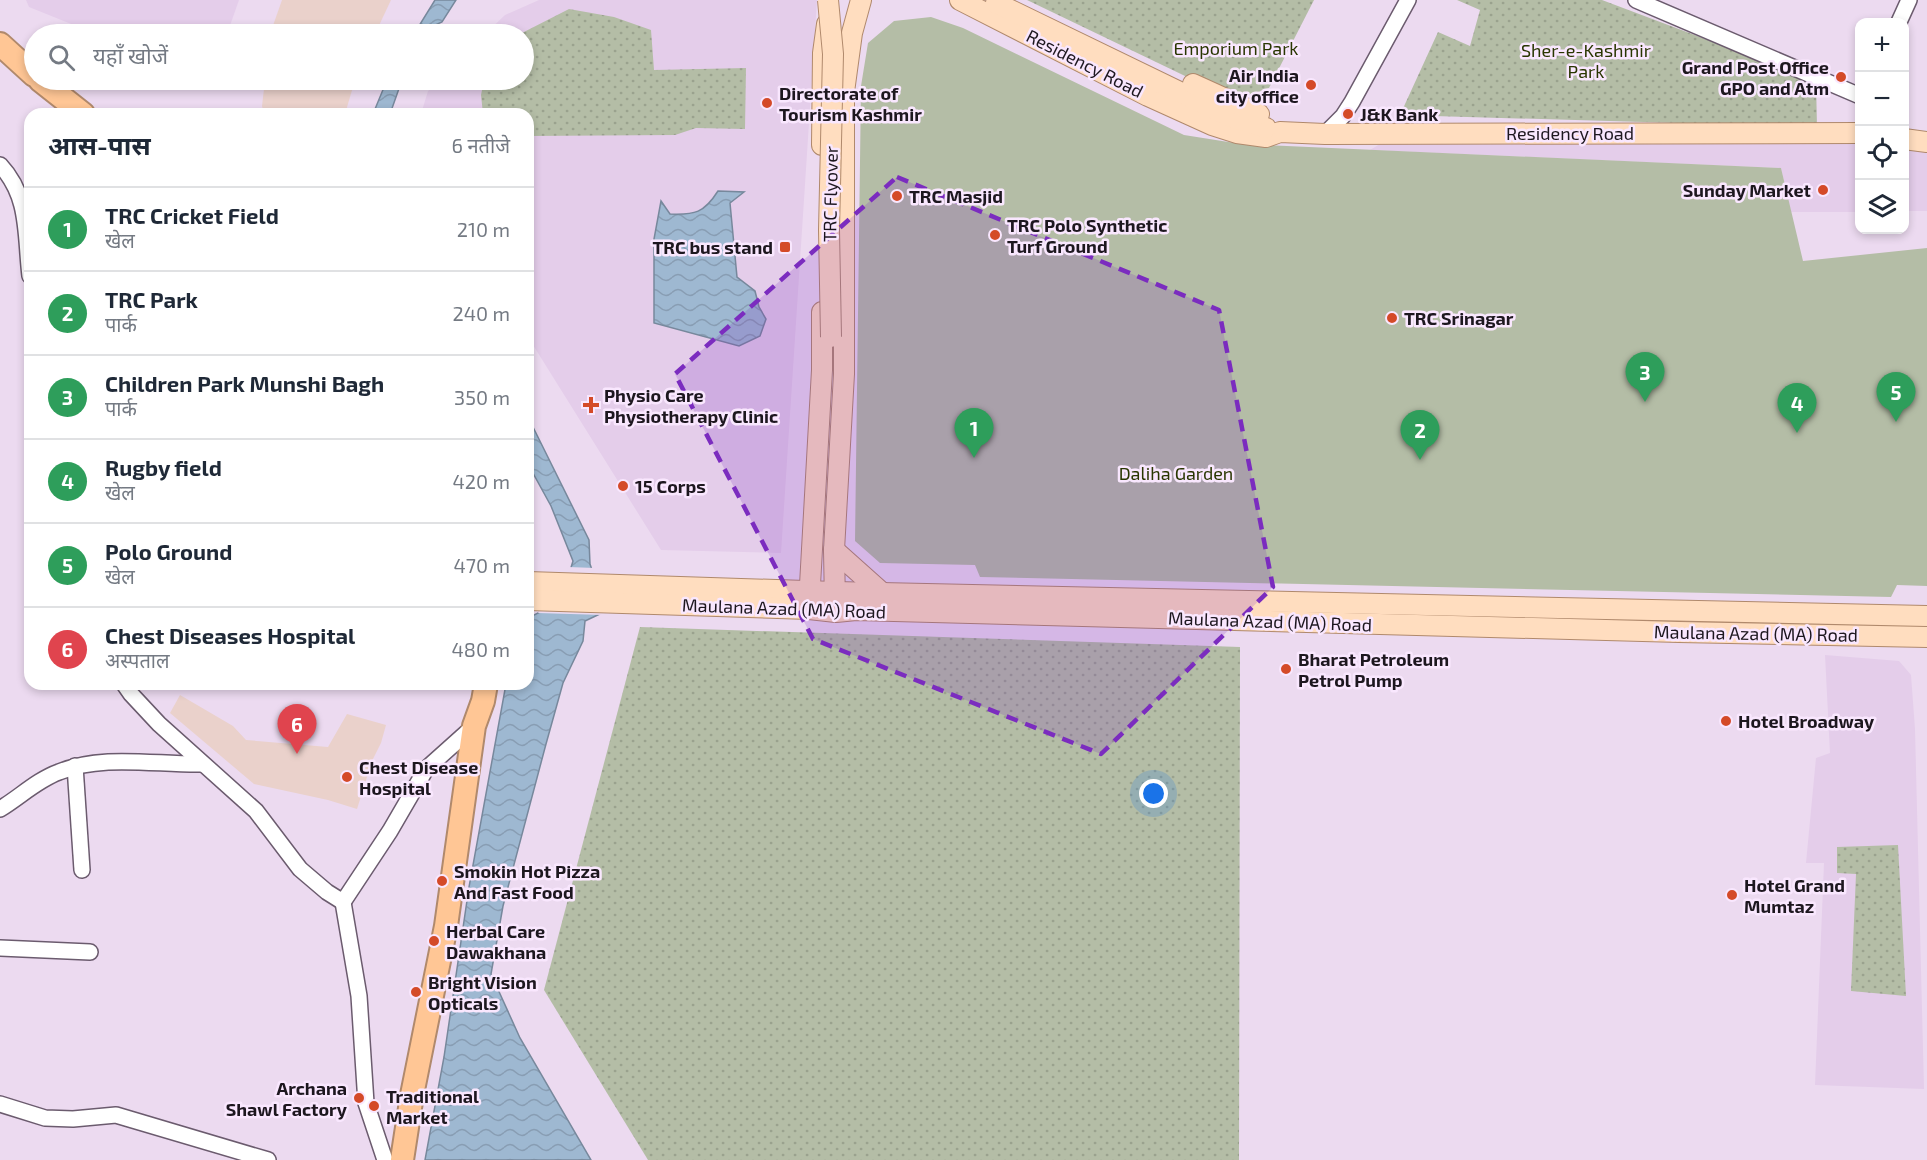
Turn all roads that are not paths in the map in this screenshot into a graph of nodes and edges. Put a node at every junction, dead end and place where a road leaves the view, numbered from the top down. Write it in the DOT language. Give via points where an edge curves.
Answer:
graph roads {
  1 [pos="828,0"];
  2 [pos="836,0"];
  3 [pos="861,0"];
  4 [pos="960,0"];
  5 [pos="989,0"];
  6 [pos="1011,0"];
  7 [pos="1408,0"];
  8 [pos="1635,0"];
  9 [pos="1909,0"];
  10 [pos="1901,18"];
  11 [pos="0,44"];
  12 [pos="24,66"];
  13 [pos="53,90"];
  14 [pos="1855,94"];
  15 [pos="75,108"];
  16 [pos="1855,128"];
  17 [pos="1280,132"];
  18 [pos="1324,134"];
  19 [pos="1909,140"];
  20 [pos="1927,142"];
  21 [pos="0,165"];
  22 [pos="24,207"];
  23 [pos="831,344"];
  24 [pos="822,370"];
  25 [pos="844,370"];
  26 [pos="834,550"];
  27 [pos="534,592"];
  28 [pos="835,592"];
  29 [pos="881,592"];
  30 [pos="809,600"];
  31 [pos="836,612"];
  32 [pos="1927,616"];
  33 [pos="1927,637"];
  34 [pos="128,690"];
  35 [pos="485,690"];
  36 [pos="495,690"];
  37 [pos="474,726"];
  38 [pos="202,764"];
  39 [pos="75,766"];
  40 [pos="471,786"];
  41 [pos="0,809"];
  42 [pos="82,870"];
  43 [pos="343,902"];
  44 [pos="0,948"];
  45 [pos="90,952"];
  46 [pos="0,1104"];
  47 [pos="268,1160"];
  48 [pos="384,1160"];
  49 [pos="402,1160"];
  50 [pos="415,1160"];
  1 -- 23 [label="main road, TRC Flyover, bridge" via="833,54"];
  2 -- 24 [label="main road" via="828,20 823,53"];
  3 -- 25 [label="main road" via="844,92"];
  4 -- 17 [label="main road, Residency Road" via="1148,96 1212,124 1237,133 1266,136"];
  5 -- 17 [label="main road" via="1229,116"];
  6 -- 17 [label="main road, Residency Road" via="1276,123"];
  7 -- 18 [label="street" via="1352,102"];
  8 -- 14 [label="street"];
  9 -- 10 [label="street"];
  11 -- 12 [label="highway"];
  13 -- 15 [label="highway"];
  16 -- 18 [label="main road, Residency Road"];
  17 -- 18 [label="main road, Residency Road"];
  19 -- 20 [label="main road"];
  21 -- 22 [label="street" via="12,178"];
  23 -- 24 [label="main road, TRC Flyover"];
  23 -- 25 [label="main road"];
  24 -- 30 [label="main road"];
  25 -- 26 [label="main road"];
  26 -- 28 [label="main road"];
  26 -- 29 [label="main road"];
  27 -- 30 [label="main road, Maulana Azad (MA) Road"];
  28 -- 29 [label="main road, Maulana Azad (MA) Road"];
  28 -- 30 [label="main road, Maulana Azad (MA) Road"];
  28 -- 31 [label="main road"];
  29 -- 32 [label="main road, Maulana Azad (MA) Road"];
  30 -- 31 [label="main road, Maulana Azad (MA) Road"];
  31 -- 33 [label="main road, Maulana Azad (MA) Road"];
  34 -- 38 [label="street"];
  35 -- 37 [label="highway"];
  36 -- 40 [label="highway"];
  37 -- 40 [label="highway"];
  37 -- 43 [label="street" via="426,770"];
  38 -- 39 [label="street" via="114,762"];
  38 -- 43 [label="street" via="256,811 300,869"];
  39 -- 41 [label="street" via="41,781"];
  39 -- 42 [label="street"];
  40 -- 49 [label="highway"];
  40 -- 50 [label="highway" via="457,928"];
  43 -- 48 [label="street" via="359,996 364,1092"];
  44 -- 45 [label="street"];
  46 -- 47 [label="street" via="45,1118 116,1115"];
}
